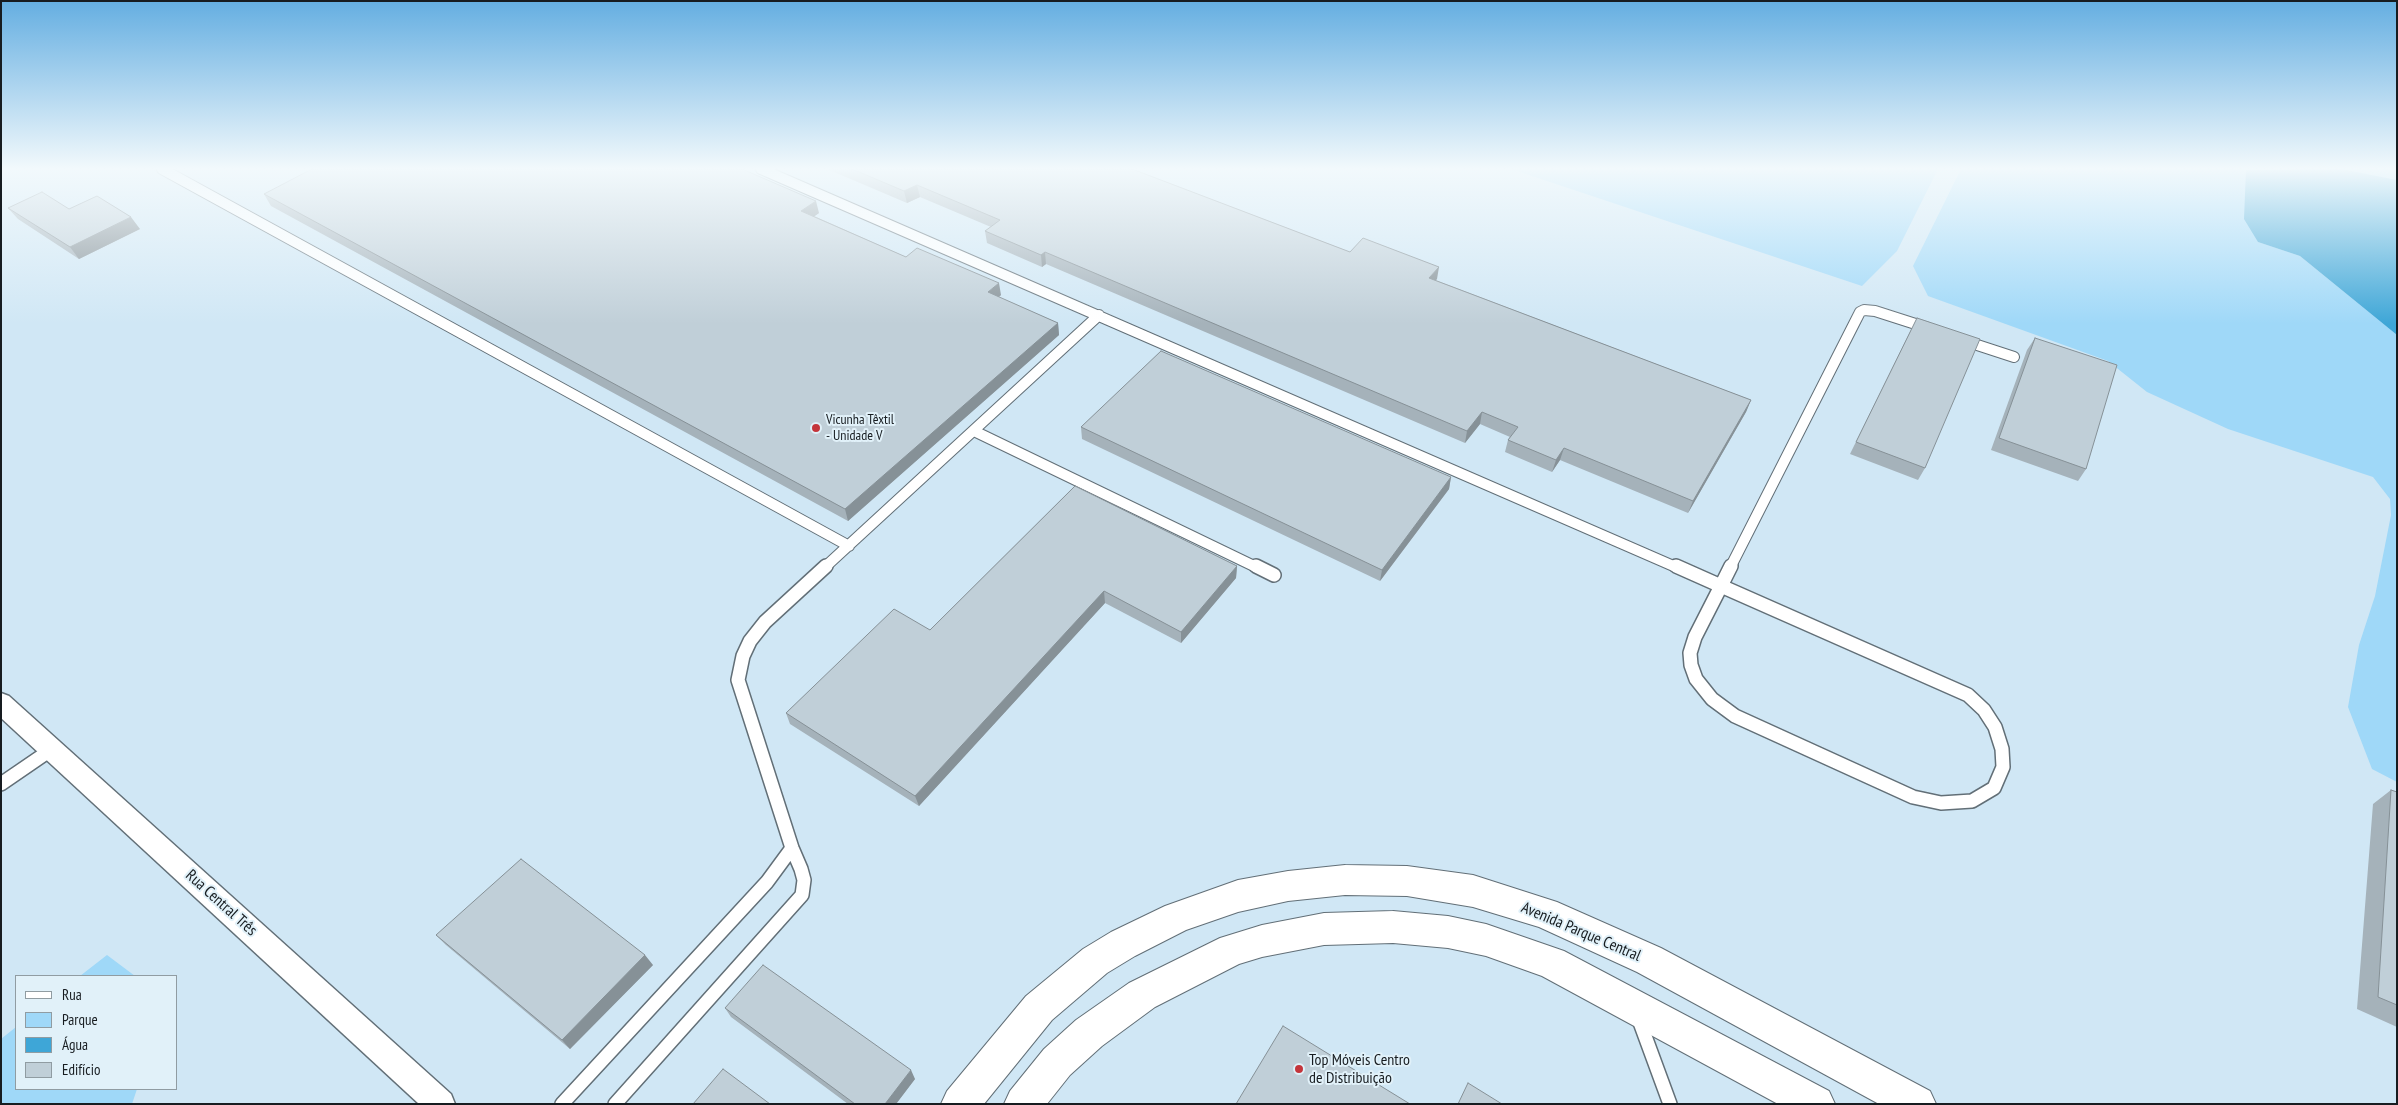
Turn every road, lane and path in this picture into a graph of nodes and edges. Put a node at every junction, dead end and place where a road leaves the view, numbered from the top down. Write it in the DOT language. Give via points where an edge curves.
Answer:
graph roads {
  1 [pos="256,221"];
  2 [pos="880,221"];
  3 [pos="1099,315"];
  4 [pos="1940,332"];
  5 [pos="1958,338"];
  6 [pos="2014,357"];
  7 [pos="974,431"];
  8 [pos="849,546"];
  9 [pos="1274,575"];
  10 [pos="1721,586"];
  11 [pos="1,703"];
  12 [pos="52,749"];
  13 [pos="1,784"];
  14 [pos="792,848"];
  15 [pos="1633,1004"];
  16 [pos="441,1104"];
  17 [pos="562,1104"];
  18 [pos="615,1104"];
  19 [pos="960,1104"];
  20 [pos="1023,1104"];
  21 [pos="1670,1104"];
  22 [pos="1816,1104"];
  23 [pos="1917,1104"];
  1 -- 8 [label="lane"];
  2 -- 3 [label="lane"];
  3 -- 7 [label="lane"];
  3 -- 10 [label="lane"];
  4 -- 10 [label="lane" via="1875,311 1860,312"];
  5 -- 6 [label="lane"];
  7 -- 8 [label="lane"];
  7 -- 9 [label="lane"];
  8 -- 14 [label="lane" via="766,622 750,641 738,680"];
  10 -- 10 [label="lane" via="1968,695 1984,710 1995,727 2002,749 2003,768 1994,788 1972,801 1941,803 1913,797 1735,716 1712,699 1696,679 1690,653"];
  11 -- 12 [label="street, Rua Central Três"];
  12 -- 13 [label="lane"];
  12 -- 16 [label="street, Rua Central Três"];
  14 -- 17 [label="lane" via="767,882"];
  14 -- 18 [label="lane" via="804,880 802,895"];
  15 -- 20 [label="main road" via="1552,963 1486,940 1448,932 1393,927 1324,929 1232,950 1142,995 1057,1062"];
  15 -- 21 [label="lane"];
  15 -- 22 [label="main road"];
  19 -- 23 [label="main road, Avenida Parque Central" via="1040,1008 1095,961 1123,944 1177,917 1238,896 1345,880 1407,881 1473,891 1545,913 1649,960"];
}
